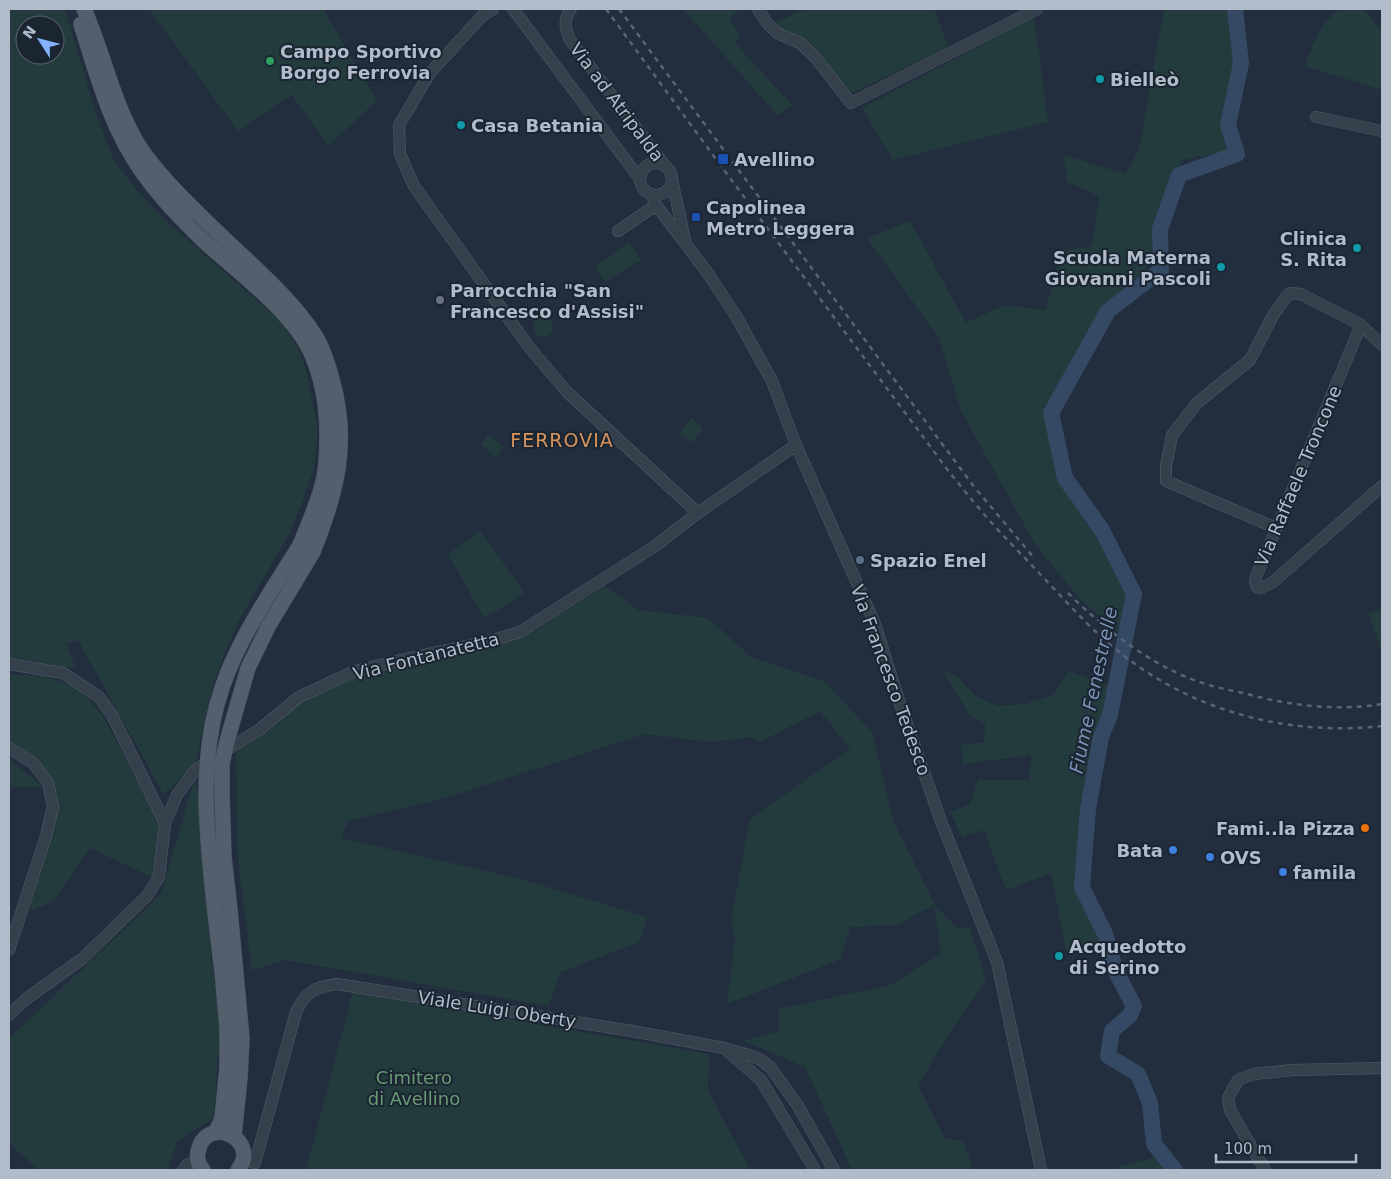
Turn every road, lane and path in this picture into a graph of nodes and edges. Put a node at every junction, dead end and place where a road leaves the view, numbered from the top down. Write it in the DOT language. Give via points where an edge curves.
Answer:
graph roads {
  1 [pos="74,9"];
  2 [pos="84,9"];
  3 [pos="492,9"];
  4 [pos="513,9"];
  5 [pos="571,9"];
  6 [pos="758,9"];
  7 [pos="1037,9"];
  8 [pos="1316,117"];
  9 [pos="1382,132"];
  10 [pos="650,145"];
  11 [pos="645,171"];
  12 [pos="669,172"];
  13 [pos="653,199"];
  14 [pos="618,231"];
  15 [pos="686,244"];
  16 [pos="1361,325"];
  17 [pos="1382,345"];
  18 [pos="796,445"];
  19 [pos="1382,486"];
  20 [pos="698,513"];
  21 [pos="1276,528"];
  22 [pos="306,548"];
  23 [pos="9,664"];
  24 [pos="9,748"];
  25 [pos="164,824"];
  26 [pos="9,950"];
  27 [pos="9,1015"];
  28 [pos="724,1048"];
  29 [pos="1382,1068"];
  30 [pos="215,1133"];
  31 [pos="234,1136"];
  32 [pos="240,1165"];
  33 [pos="201,1166"];
  34 [pos="183,1170"];
  35 [pos="815,1170"];
  36 [pos="834,1170"];
  37 [pos="1041,1170"];
  38 [pos="1265,1170"];
  1 -- 22 [label="main road" via="106,104 143,173 204,242 279,310 302,337 312,355 323,389 327,449 324,481"];
  2 -- 22 [label="main road" via="123,116 141,149 182,198 287,300 326,354 340,414 339,466 328,515"];
  3 -- 20 [label="street" via="430,73 399,125 400,154 414,186 529,347 566,392"];
  4 -- 11 [label="street" via="628,162"];
  5 -- 10 [label="street, Via ad Atripalda" via="565,20 570,40"];
  6 -- 7 [label="street" via="777,33 800,43 814,56 851,103"];
  8 -- 9 [label="street"];
  10 -- 11 [label="street" via="653,156"];
  10 -- 12 [label="street, Via ad Atripalda"];
  11 -- 12 [label="street" via="661,164"];
  11 -- 13 [label="street" via="643,188"];
  12 -- 13 [label="street" via="671,182 666,191"];
  12 -- 15 [label="street"];
  13 -- 14 [label="street"];
  13 -- 15 [label="street, Via Francesco Tedesco"];
  15 -- 18 [label="street, Via Francesco Tedesco" via="736,316 772,381"];
  16 -- 17 [label="street"];
  16 -- 21 [label="street, Via Raffaele Troncone"];
  16 -- 21 [label="street" via="1301,294 1290,293 1272,317 1250,360 1197,403 1172,435 1166,481"];
  18 -- 20 [label="street, Via Fontanatetta"];
  18 -- 37 [label="street, Via Francesco Tedesco" via="874,624 942,824 996,962"];
  19 -- 21 [label="street, Via Raffaele Troncone" via="1272,582 1260,588 1255,582 1256,577"];
  20 -- 25 [label="street, Via Fontanatetta" via="655,546 520,632 355,671 299,697 260,729 194,770 177,795"];
  22 -- 30 [label="main road, bridge" via="234,658 212,726 205,788 207,834 227,1028 222,1119"];
  22 -- 31 [label="main road, bridge" via="248,668 222,764 224,858 242,1038"];
  23 -- 25 [label="street" via="63,673 99,697 112,715"];
  24 -- 26 [label="street" via="33,763 48,783 53,806"];
  25 -- 27 [label="street, Via Fontanatetta" via="159,877 147,896 82,958"];
  28 -- 32 [label="street, Viale Luigi Oberty" via="428,997 326,985 307,994 296,1012 255,1164"];
  28 -- 35 [label="street" via="761,1080"];
  28 -- 36 [label="street" via="761,1060 771,1068 798,1106"];
  29 -- 38 [label="street" via="1293,1070 1254,1074 1238,1080 1228,1098 1230,1110"];
  30 -- 31 [label="main road"];
  30 -- 33 [label="main road" via="202,1141 198,1154"];
  31 -- 32 [label="main road" via="242,1147"];
  33 -- 34 [label="street" via="188,1166"];
}
